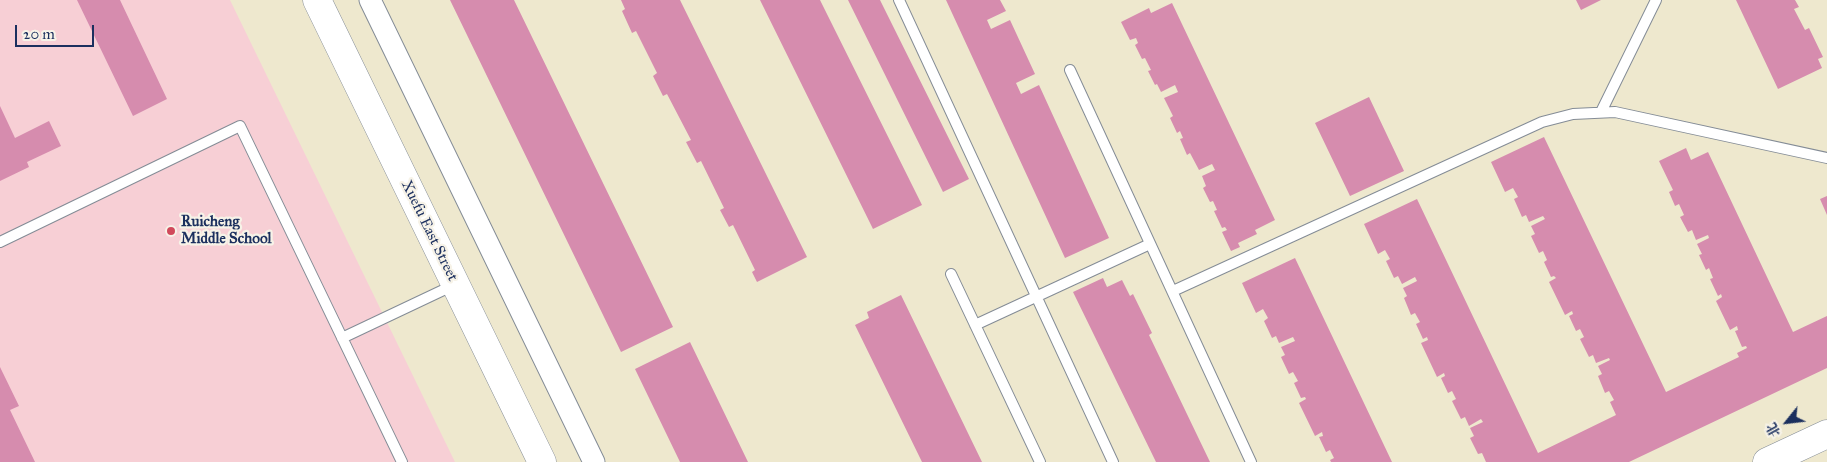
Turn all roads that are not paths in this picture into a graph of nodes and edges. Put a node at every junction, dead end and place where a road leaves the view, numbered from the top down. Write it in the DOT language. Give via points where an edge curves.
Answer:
graph roads {
  1 [pos="317,0"];
  2 [pos="370,0"];
  3 [pos="899,0"];
  4 [pos="1656,0"];
  5 [pos="1070,70"];
  6 [pos="1601,112"];
  7 [pos="1827,158"];
  8 [pos="0,242"];
  9 [pos="1150,244"];
  10 [pos="951,274"];
  11 [pos="455,284"];
  12 [pos="1173,291"];
  13 [pos="1036,297"];
  14 [pos="975,325"];
  15 [pos="342,338"];
  16 [pos="1827,434"];
  17 [pos="402,462"];
  18 [pos="542,462"];
  19 [pos="594,462"];
  20 [pos="1040,462"];
  21 [pos="1113,462"];
  22 [pos="1252,462"];
  23 [pos="1767,462"];
  1 -- 11 [label="street, Xuefu East Street"];
  2 -- 19 [label="street"];
  3 -- 13 [label="lane"];
  4 -- 6 [label="lane"];
  5 -- 9 [label="lane"];
  6 -- 7 [label="lane" via="1615,112"];
  6 -- 12 [label="lane" via="1573,114 1542,122"];
  8 -- 15 [label="lane" via="240,126"];
  9 -- 12 [label="lane"];
  9 -- 13 [label="lane"];
  10 -- 14 [label="lane"];
  11 -- 15 [label="lane"];
  11 -- 18 [label="street, Xuefu East Street"];
  12 -- 22 [label="lane"];
  13 -- 14 [label="lane"];
  13 -- 21 [label="lane"];
  14 -- 20 [label="lane"];
  15 -- 17 [label="lane"];
  16 -- 23 [label="street"];
}
